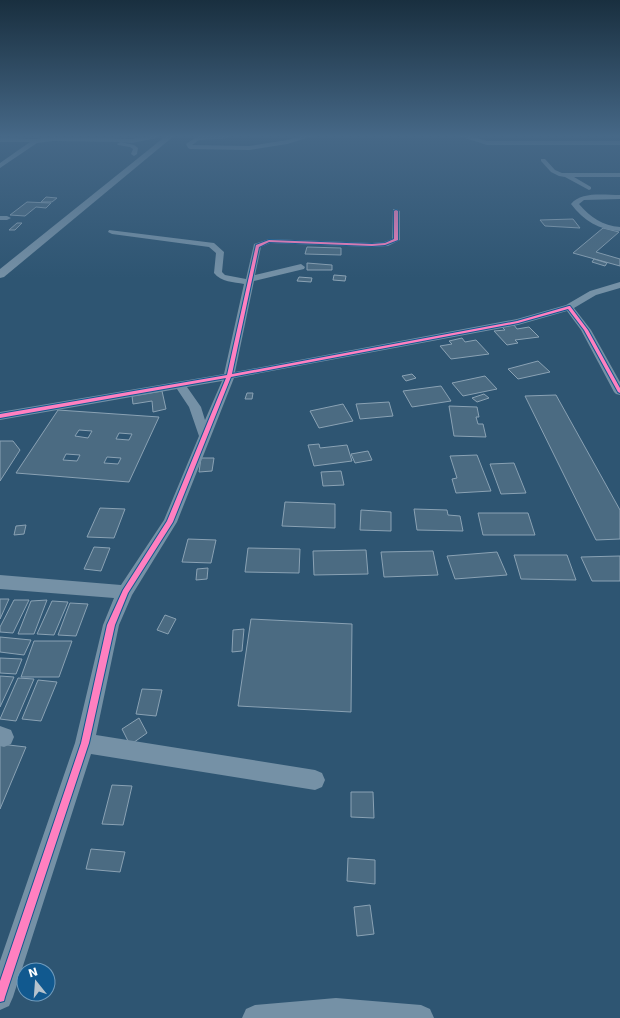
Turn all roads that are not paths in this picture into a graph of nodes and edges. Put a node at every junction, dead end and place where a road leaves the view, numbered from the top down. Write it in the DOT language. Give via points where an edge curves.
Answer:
graph roads {
  1 [pos="114,183"];
  2 [pos="579,183"];
  3 [pos="589,188"];
  4 [pos="620,197"];
  5 [pos="396,211"];
  6 [pos="620,229"];
  7 [pos="112,232"];
  8 [pos="301,267"];
  9 [pos="0,275"];
  10 [pos="249,280"];
  11 [pos="620,285"];
  12 [pos="569,307"];
  13 [pos="229,376"];
  14 [pos="179,384"];
  15 [pos="620,392"];
  16 [pos="0,416"];
  17 [pos="205,436"];
  18 [pos="0,582"];
  19 [pos="125,592"];
  20 [pos="86,744"];
  21 [pos="315,780"];
  22 [pos="0,997"];
  23 [pos="255,1018"];
  24 [pos="421,1018"];
  1 -- 9 [label="main road"];
  2 -- 3 [label="street"];
  4 -- 6 [label="street" via="582,198 575,204 598,225"];
  5 -- 10 [label="street" via="396,240 384,244 279,241 262,243 257,246"];
  7 -- 10 [label="street" via="211,245 220,252 218,273 222,277"];
  8 -- 10 [label="street"];
  10 -- 13 [label="street"];
  11 -- 12 [label="street" via="593,293"];
  12 -- 13 [label="street" via="518,322"];
  12 -- 15 [label="street" via="586,330"];
  13 -- 14 [label="street"];
  13 -- 17 [label="street"];
  14 -- 16 [label="street"];
  14 -- 17 [label="street" via="195,407"];
  17 -- 19 [label="street" via="170,522"];
  18 -- 19 [label="street"];
  19 -- 20 [label="street" via="111,625"];
  20 -- 21 [label="street"];
  20 -- 22 [label="street"];
  23 -- 24 [label="street" via="336,1011"];
}
